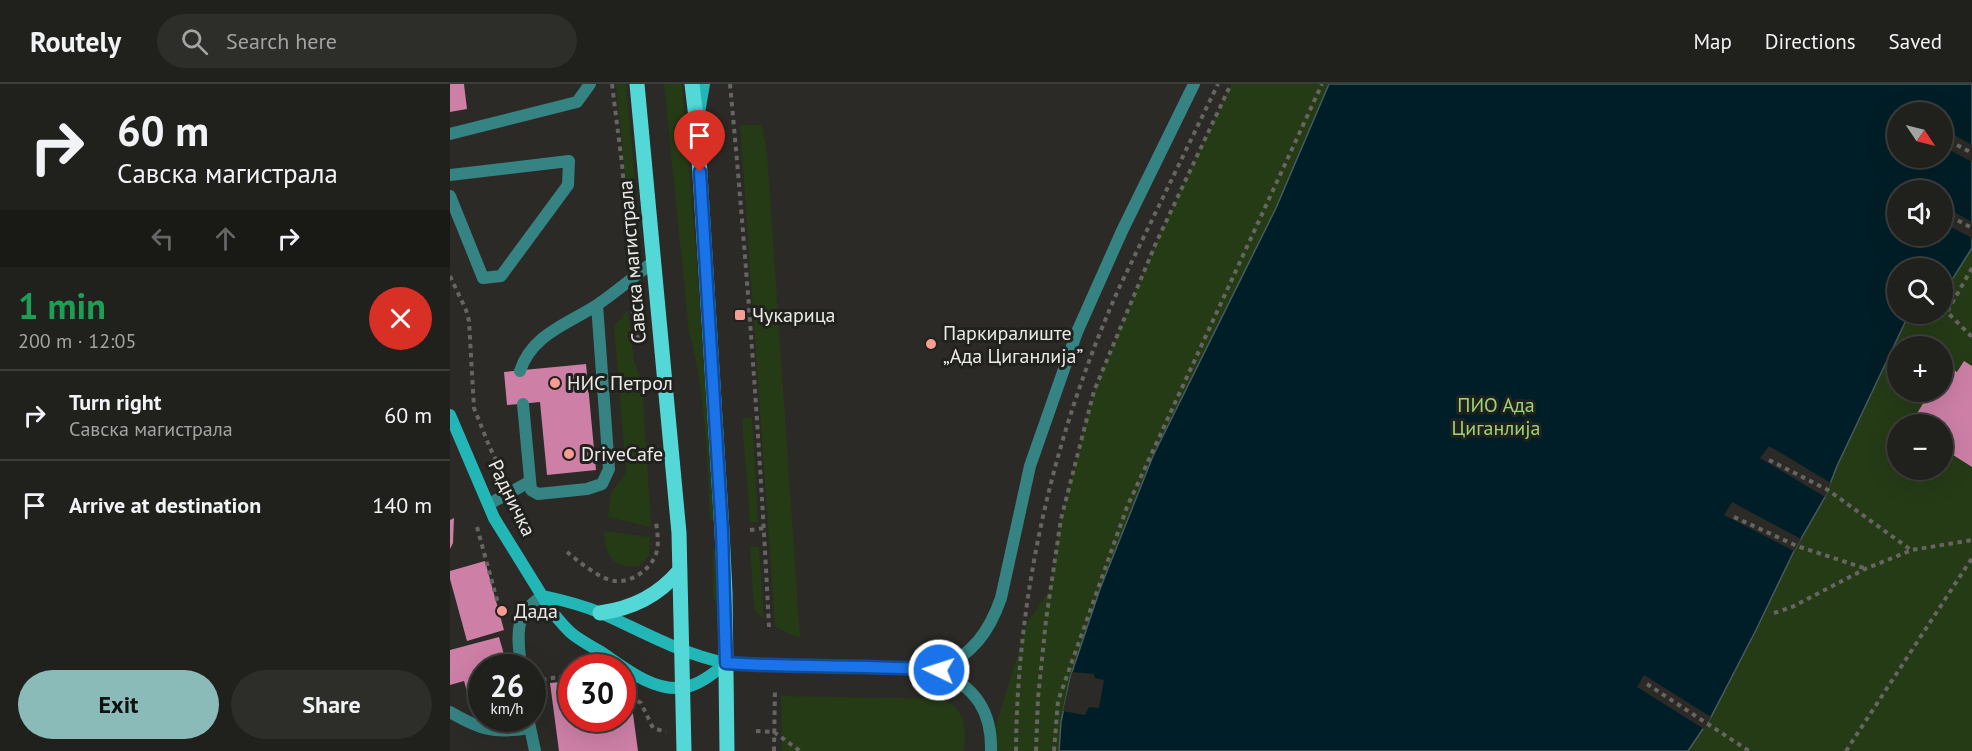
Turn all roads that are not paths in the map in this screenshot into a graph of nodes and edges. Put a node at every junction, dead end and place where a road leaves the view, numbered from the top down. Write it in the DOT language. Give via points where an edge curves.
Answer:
graph roads {
  1 [pos="590,84"];
  2 [pos="637,84"];
  3 [pos="692,84"];
  4 [pos="704,84"];
  5 [pos="1194,84"];
  6 [pos="697,126"];
  7 [pos="450,134"];
  8 [pos="450,175"];
  9 [pos="450,196"];
  10 [pos="653,262"];
  11 [pos="597,305"];
  12 [pos="520,371"];
  13 [pos="523,404"];
  14 [pos="450,415"];
  15 [pos="458,433"];
  16 [pos="450,443"];
  17 [pos="529,482"];
  18 [pos="489,504"];
  19 [pos="680,570"];
  20 [pos="543,596"];
  21 [pos="600,613"];
  22 [pos="682,650"];
  23 [pos="519,654"];
  24 [pos="726,663"];
  25 [pos="939,670"];
  26 [pos="683,688"];
  27 [pos="450,712"];
  28 [pos="468,723"];
  29 [pos="531,732"];
  30 [pos="535,751"];
  31 [pos="684,751"];
  32 [pos="727,751"];
  33 [pos="991,751"];
  1 -- 7 [label="street" via="577,102"];
  2 -- 10 [label="main road, Савска магистрала"];
  3 -- 6 [label="main road"];
  4 -- 6 [label="street"];
  5 -- 25 [label="street" via="1073,342 1030,466 996,613 977,643 964,656"];
  6 -- 24 [label="main road"];
  8 -- 9 [label="street" via="569,161 568,185 501,276 483,278"];
  10 -- 11 [label="street"];
  10 -- 19 [label="main road, Савска магистрала"];
  11 -- 12 [label="street" via="548,332 527,356"];
  11 -- 17 [label="street" via="607,477 596,488 538,494 531,490"];
  13 -- 17 [label="street"];
  14 -- 15 [label="street, Радничка"];
  15 -- 16 [label="street"];
  15 -- 18 [label="street, Радничка"];
  17 -- 18 [label="street"];
  18 -- 20 [label="street, Радничка"];
  19 -- 21 [label="main road" via="649,598 634,606"];
  19 -- 22 [label="main road, Савска магистрала"];
  20 -- 21 [label="street"];
  20 -- 23 [label="street" via="520,620"];
  20 -- 26 [label="street, Радничка" via="557,619 576,636 638,676 660,686"];
  21 -- 22 [label="street"];
  22 -- 24 [label="street"];
  22 -- 26 [label="main road, Савска магистрала"];
  24 -- 25 [label="street"];
  24 -- 26 [label="street"];
  24 -- 32 [label="main road"];
  25 -- 33 [label="street" via="970,689 977,698 989,721"];
  26 -- 31 [label="main road"];
  27 -- 28 [label="street"];
  29 -- 30 [label="street"];
}
